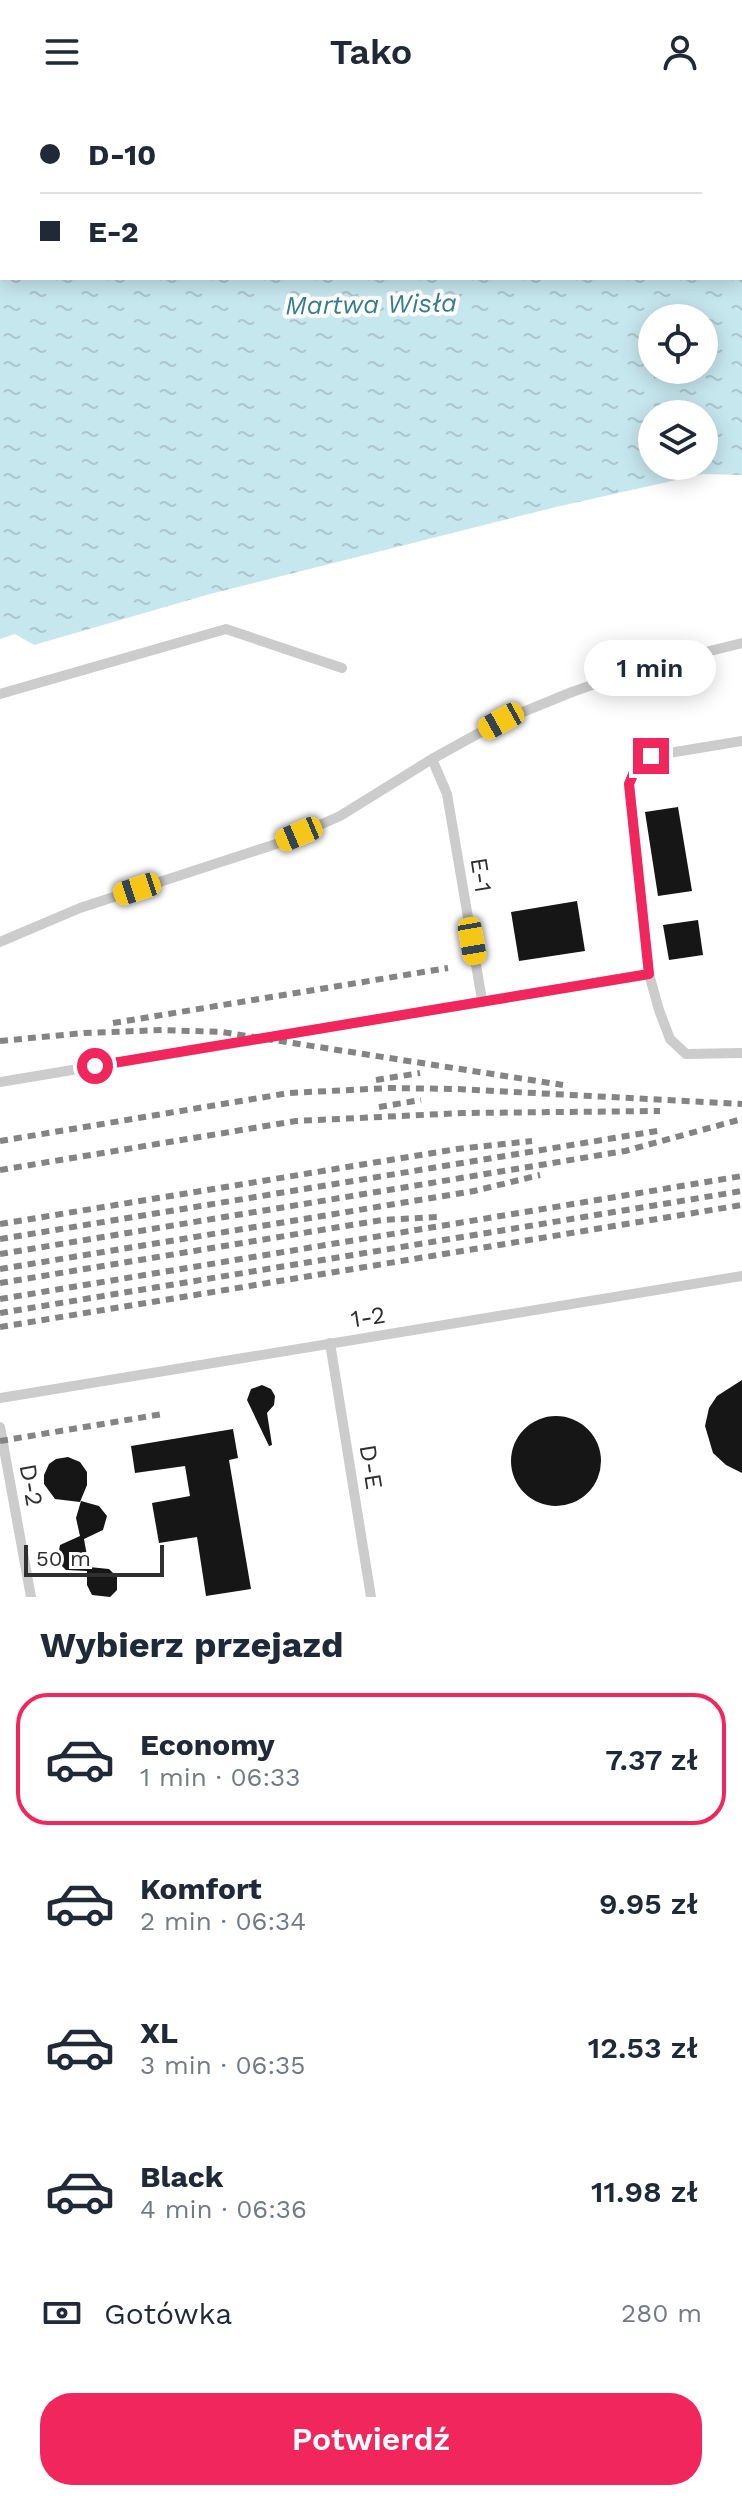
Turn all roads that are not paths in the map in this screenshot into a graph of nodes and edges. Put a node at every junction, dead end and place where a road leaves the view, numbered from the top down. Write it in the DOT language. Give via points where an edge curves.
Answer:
graph roads {
  1 [pos="742,643"];
  2 [pos="342,668"];
  3 [pos="0,694"];
  4 [pos="742,741"];
  5 [pos="432,759"];
  6 [pos="0,942"];
  7 [pos="649,974"];
  8 [pos="482,1000"];
  9 [pos="742,1053"];
  10 [pos="4,1082"];
  11 [pos="742,1276"];
  12 [pos="330,1343"];
  13 [pos="0,1398"];
  14 [pos="0,1427"];
  15 [pos="31,1597"];
  16 [pos="371,1597"];
  1 -- 5 [label="lane" via="572,692 501,721"];
  2 -- 3 [label="lane" via="226,629"];
  4 -- 7 [label="lane" via="651,756 637,765 629,784"];
  5 -- 6 [label="lane" via="340,816 279,843 80,908"];
  5 -- 8 [label="lane, E-1" via="447,794"];
  7 -- 8 [label="lane"];
  7 -- 9 [label="lane" via="670,1039 686,1054"];
  8 -- 10 [label="lane"];
  11 -- 12 [label="lane, 1-2"];
  12 -- 13 [label="lane, 1-2"];
  12 -- 16 [label="lane, D-E"];
  14 -- 15 [label="lane, D-2"];
}
